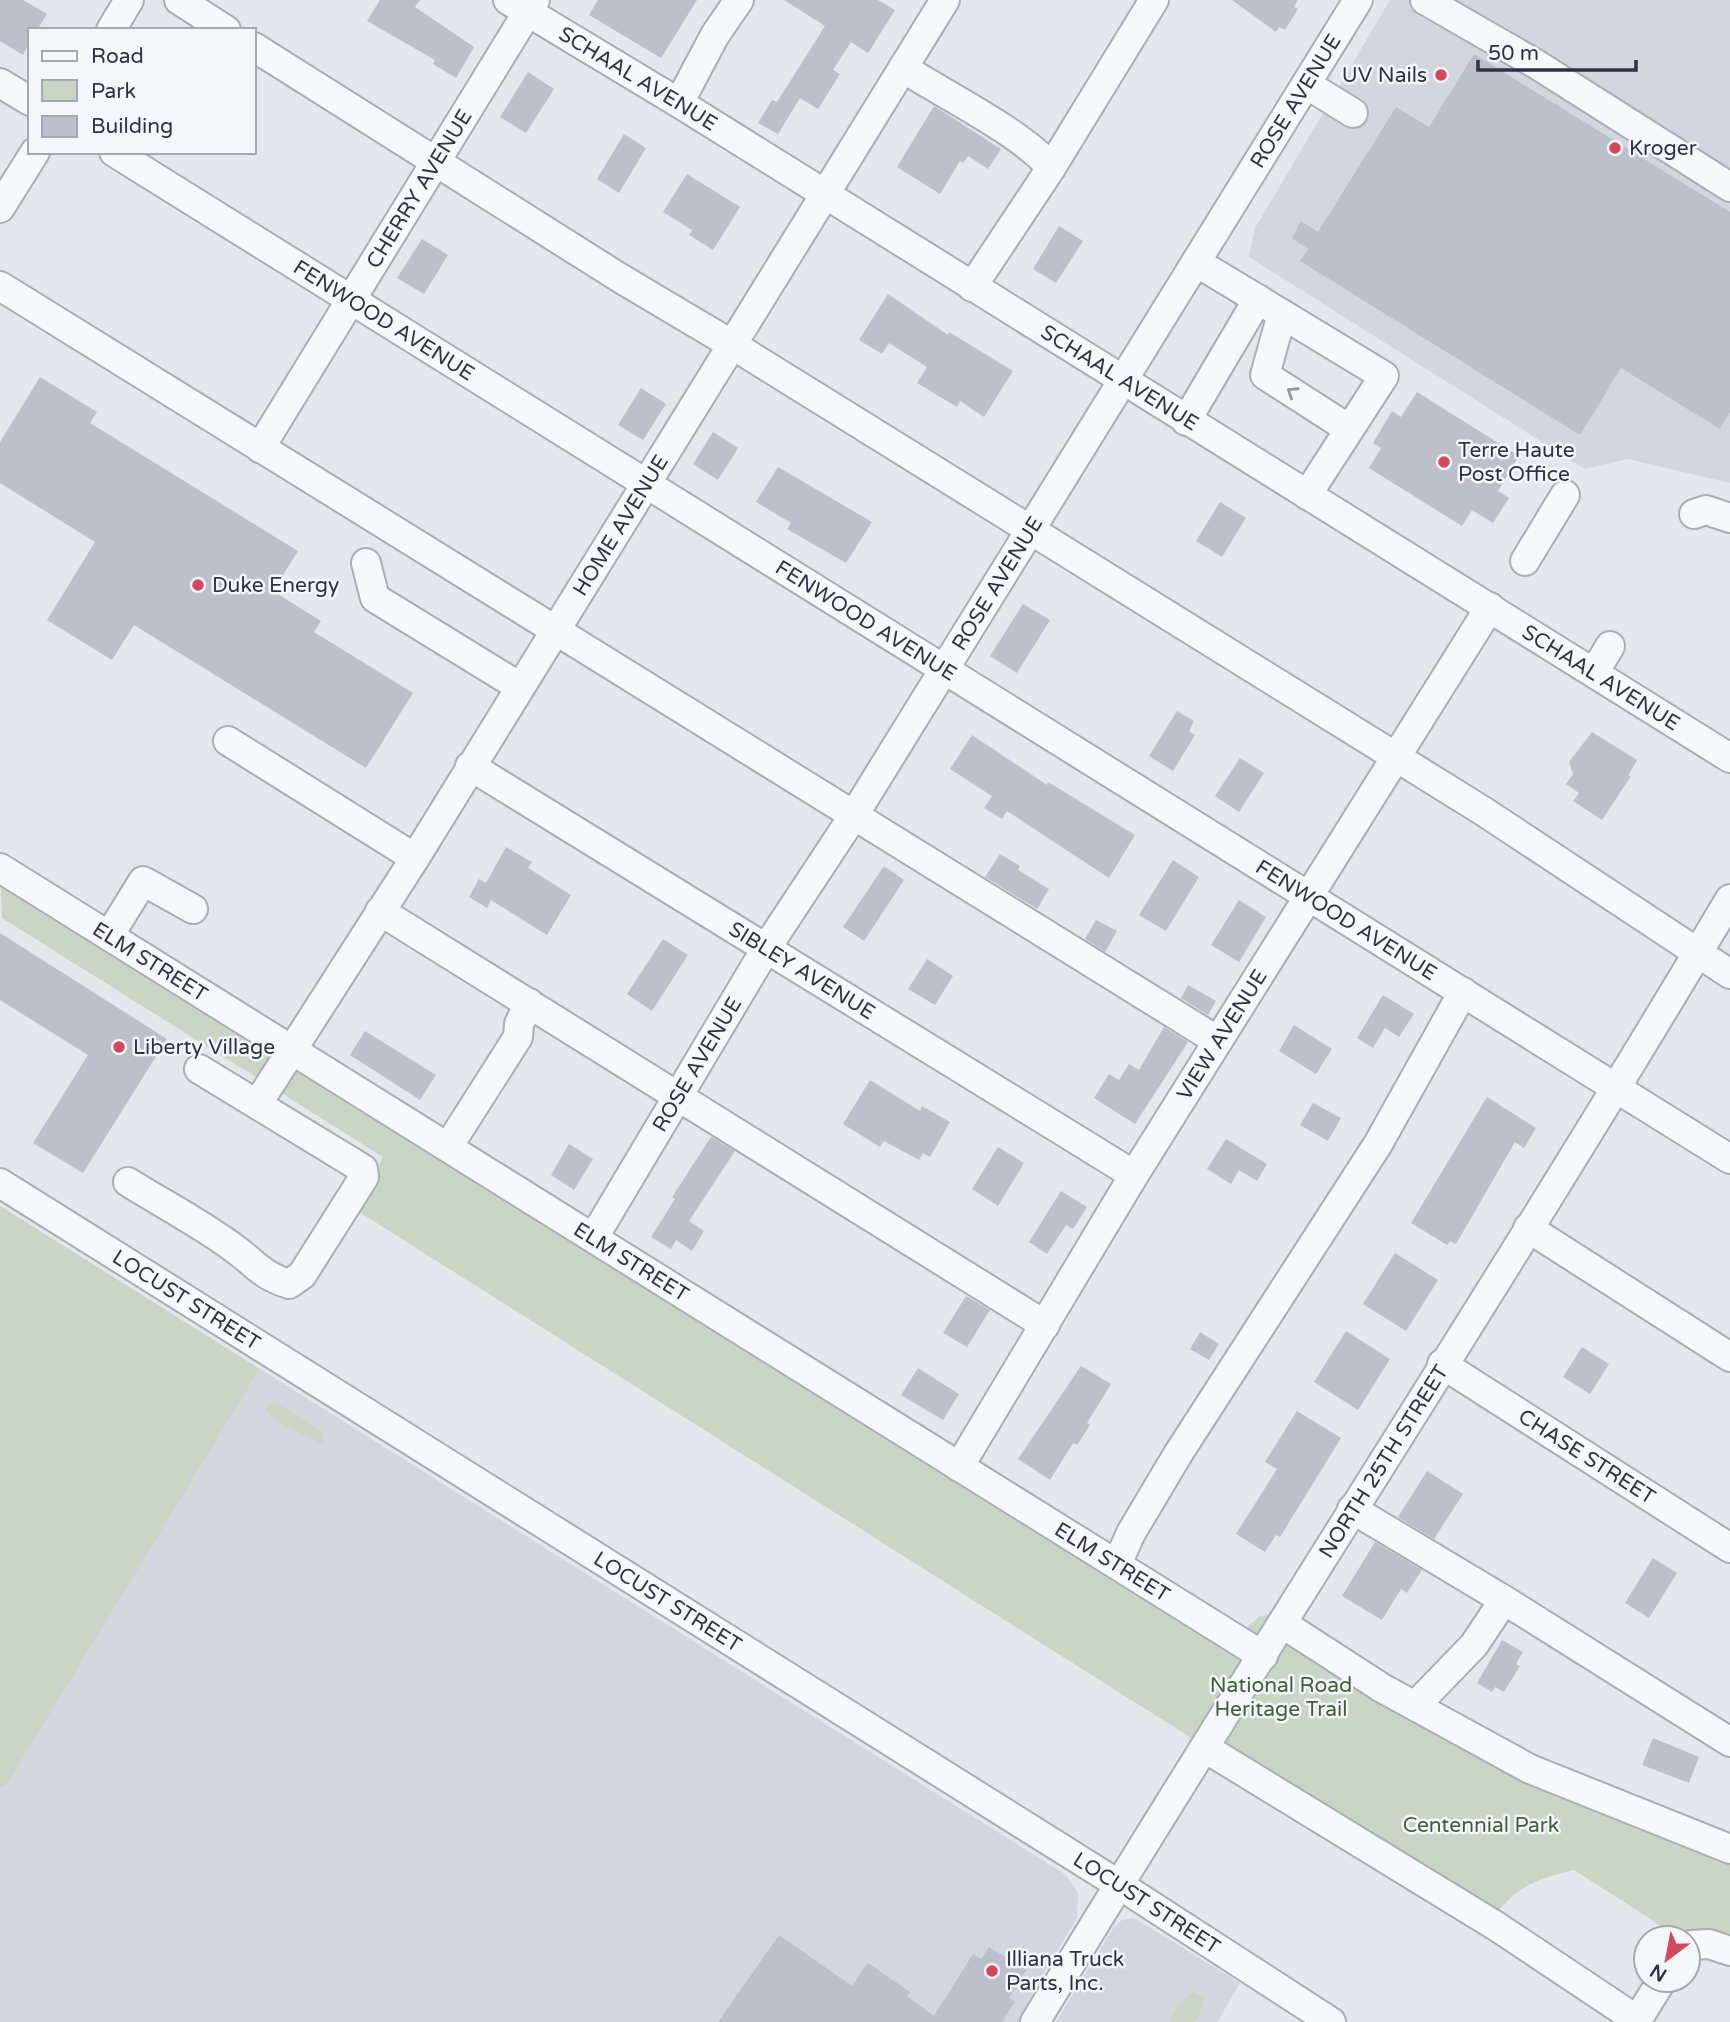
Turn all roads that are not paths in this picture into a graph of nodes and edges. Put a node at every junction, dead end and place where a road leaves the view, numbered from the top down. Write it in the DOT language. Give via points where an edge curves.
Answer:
graph roads {
  1 [pos="129,0"];
  2 [pos="179,0"];
  3 [pos="739,0"];
  4 [pos="945,0"];
  5 [pos="1154,0"];
  6 [pos="1358,0"];
  7 [pos="1426,0"];
  8 [pos="523,4"];
  9 [pos="112,28"];
  10 [pos="223,28"];
  11 [pos="256,48"];
  12 [pos="903,68"];
  13 [pos="0,83"];
  14 [pos="1306,84"];
  15 [pos="28,100"];
  16 [pos="679,103"];
  17 [pos="1353,113"];
  18 [pos="34,154"];
  19 [pos="117,154"];
  20 [pos="435,160"];
  21 [pos="1051,168"];
  22 [pos="1730,187"];
  23 [pos="824,196"];
  24 [pos="0,208"];
  25 [pos="1196,262"];
  26 [pos="0,286"];
  27 [pos="972,287"];
  28 [pos="351,298"];
  29 [pos="1258,299"];
  30 [pos="1282,314"];
  31 [pos="731,344"];
  32 [pos="1122,381"];
  33 [pos="1186,421"];
  34 [pos="1349,429"];
  35 [pos="260,448"];
  36 [pos="644,484"];
  37 [pos="1307,495"];
  38 [pos="1565,495"];
  39 [pos="1694,514"];
  40 [pos="1730,518"];
  41 [pos="1032,530"];
  42 [pos="1525,561"];
  43 [pos="366,563"];
  44 [pos="1490,607"];
  45 [pos="556,630"];
  46 [pos="1610,646"];
  47 [pos="945,669"];
  48 [pos="1594,673"];
  49 [pos="520,687"];
  50 [pos="228,741"];
  51 [pos="1395,757"];
  52 [pos="1730,758"];
  53 [pos="470,766"];
  54 [pos="854,814"];
  55 [pos="415,858"];
  56 [pos="0,867"];
  57 [pos="1309,895"];
  58 [pos="1730,899"];
  59 [pos="193,909"];
  60 [pos="380,911"];
  61 [pos="109,936"];
  62 [pos="767,947"];
  63 [pos="1698,954"];
  64 [pos="1730,974"];
  65 [pos="1463,992"];
  66 [pos="529,1003"];
  67 [pos="1218,1041"];
  68 [pos="292,1049"];
  69 [pos="199,1069"];
  70 [pos="1617,1089"];
  71 [pos="678,1096"];
  72 [pos="258,1103"];
  73 [pos="448,1147"];
  74 [pos="1730,1159"];
  75 [pos="1134,1175"];
  76 [pos="128,1182"];
  77 [pos="0,1183"];
  78 [pos="1528,1228"];
  79 [pos="594,1237"];
  80 [pos="1045,1325"];
  81 [pos="1730,1357"];
  82 [pos="1442,1364"];
  83 [pos="960,1467"];
  84 [pos="1352,1509"];
  85 [pos="1730,1548"];
  86 [pos="1117,1564"];
  87 [pos="1504,1600"];
  88 [pos="1283,1624"];
  89 [pos="1263,1656"];
  90 [pos="1415,1706"];
  91 [pos="1730,1742"];
  92 [pos="1205,1748"];
  93 [pos="1730,1849"];
  94 [pos="1118,1884"];
  95 [pos="1702,1945"];
  96 [pos="1730,1951"];
  97 [pos="1653,1994"];
  98 [pos="1038,2021"];
  99 [pos="1637,2021"];
  100 [pos="1332,2022"];
  1 -- 9 [label="street"];
  2 -- 10 [label="street"];
  3 -- 16 [label="street"];
  4 -- 12 [label="street, HOME AVENUE"];
  5 -- 21 [label="street"];
  6 -- 14 [label="street, ROSE AVENUE"];
  7 -- 22 [label="street"];
  8 -- 16 [label="street, SCHAAL AVENUE"];
  8 -- 20 [label="street, CHERRY AVENUE"];
  11 -- 20 [label="street"];
  12 -- 21 [label="street" via="1021,141"];
  12 -- 23 [label="street, HOME AVENUE"];
  13 -- 15 [label="street"];
  14 -- 17 [label="street"];
  14 -- 25 [label="street, ROSE AVENUE"];
  16 -- 23 [label="street, SCHAAL AVENUE"];
  18 -- 24 [label="street"];
  19 -- 28 [label="street, FENWOOD AVENUE"];
  20 -- 28 [label="street, CHERRY AVENUE"];
  20 -- 31 [label="street"];
  21 -- 27 [label="street"];
  23 -- 27 [label="street, SCHAAL AVENUE"];
  23 -- 31 [label="street, HOME AVENUE"];
  25 -- 29 [label="street"];
  25 -- 32 [label="street, ROSE AVENUE"];
  26 -- 35 [label="street"];
  27 -- 32 [label="street, SCHAAL AVENUE"];
  28 -- 35 [label="street, CHERRY AVENUE"];
  28 -- 36 [label="street, FENWOOD AVENUE"];
  29 -- 30 [label="street"];
  29 -- 33 [label="street"];
  34 -- 30 [label="street, one-way" via="1265,375"];
  30 -- 34 [label="street" via="1384,376"];
  31 -- 36 [label="street, HOME AVENUE"];
  31 -- 41 [label="street"];
  32 -- 33 [label="street, SCHAAL AVENUE"];
  32 -- 41 [label="street, ROSE AVENUE"];
  33 -- 37 [label="street, SCHAAL AVENUE"];
  34 -- 37 [label="street"];
  35 -- 45 [label="street"];
  36 -- 45 [label="street, HOME AVENUE"];
  36 -- 47 [label="street, FENWOOD AVENUE"];
  37 -- 44 [label="street, SCHAAL AVENUE"];
  38 -- 42 [label="street"];
  39 -- 40 [label="street" via="1706,510"];
  41 -- 47 [label="street, ROSE AVENUE"];
  41 -- 51 [label="street"];
  43 -- 49 [label="street" via="375,598"];
  44 -- 48 [label="street, SCHAAL AVENUE"];
  44 -- 51 [label="street, VIEW AVENUE"];
  45 -- 49 [label="street, HOME AVENUE"];
  45 -- 54 [label="street"];
  46 -- 48 [label="street"];
  47 -- 54 [label="street, ROSE AVENUE"];
  47 -- 57 [label="street, FENWOOD AVENUE"];
  48 -- 52 [label="street, SCHAAL AVENUE"];
  49 -- 53 [label="street, HOME AVENUE"];
  50 -- 55 [label="street"];
  51 -- 57 [label="street, VIEW AVENUE"];
  51 -- 63 [label="street"];
  53 -- 55 [label="street, HOME AVENUE"];
  53 -- 62 [label="street, SIBLEY AVENUE"];
  54 -- 62 [label="street, ROSE AVENUE"];
  54 -- 67 [label="street"];
  55 -- 60 [label="street, HOME AVENUE"];
  56 -- 61 [label="street, ELM STREET"];
  57 -- 65 [label="street, FENWOOD AVENUE"];
  57 -- 67 [label="street, VIEW AVENUE"];
  58 -- 63 [label="street, NORTH 25TH STREET"];
  59 -- 61 [label="street" via="143,881"];
  60 -- 66 [label="street"];
  60 -- 68 [label="street, HOME AVENUE"];
  61 -- 68 [label="street, ELM STREET"];
  62 -- 71 [label="street, ROSE AVENUE"];
  62 -- 75 [label="street, SIBLEY AVENUE"];
  63 -- 64 [label="street"];
  63 -- 70 [label="street, NORTH 25TH STREET"];
  65 -- 70 [label="street, FENWOOD AVENUE"];
  65 -- 86 [label="street" via="1378,1144 1178,1454"];
  66 -- 71 [label="street"];
  66 -- 73 [label="street" via="518,1037"];
  67 -- 75 [label="street, VIEW AVENUE"];
  68 -- 72 [label="street, HOME AVENUE"];
  68 -- 73 [label="street, ELM STREET"];
  69 -- 72 [label="street"];
  70 -- 74 [label="street, FENWOOD AVENUE"];
  70 -- 78 [label="street, NORTH 25TH STREET"];
  71 -- 79 [label="street, ROSE AVENUE"];
  71 -- 80 [label="street"];
  72 -- 76 [label="street" via="363,1169 364,1177 302,1275 289,1284 272,1279 236,1250"];
  73 -- 79 [label="street, ELM STREET"];
  75 -- 80 [label="street, VIEW AVENUE"];
  77 -- 94 [label="street, LOCUST STREET"];
  78 -- 81 [label="street"];
  78 -- 82 [label="street, NORTH 25TH STREET"];
  79 -- 83 [label="street, ELM STREET"];
  80 -- 83 [label="street, VIEW AVENUE"];
  82 -- 84 [label="street, NORTH 25TH STREET"];
  82 -- 85 [label="street, CHASE STREET"];
  83 -- 86 [label="street, ELM STREET"];
  84 -- 87 [label="street"];
  84 -- 88 [label="street, NORTH 25TH STREET"];
  86 -- 89 [label="street, ELM STREET"];
  87 -- 90 [label="street" via="1474,1645"];
  87 -- 91 [label="street"];
  88 -- 89 [label="street, NORTH 25TH STREET"];
  88 -- 90 [label="street"];
  89 -- 92 [label="street, NORTH 25TH STREET"];
  90 -- 93 [label="street" via="1530,1769"];
  92 -- 94 [label="street, NORTH 25TH STREET"];
  92 -- 99 [label="street" via="1496,1926"];
  94 -- 98 [label="street, NORTH 25TH STREET"];
  94 -- 100 [label="street, LOCUST STREET"];
  95 -- 96 [label="street"];
  97 -- 99 [label="street"];
}
